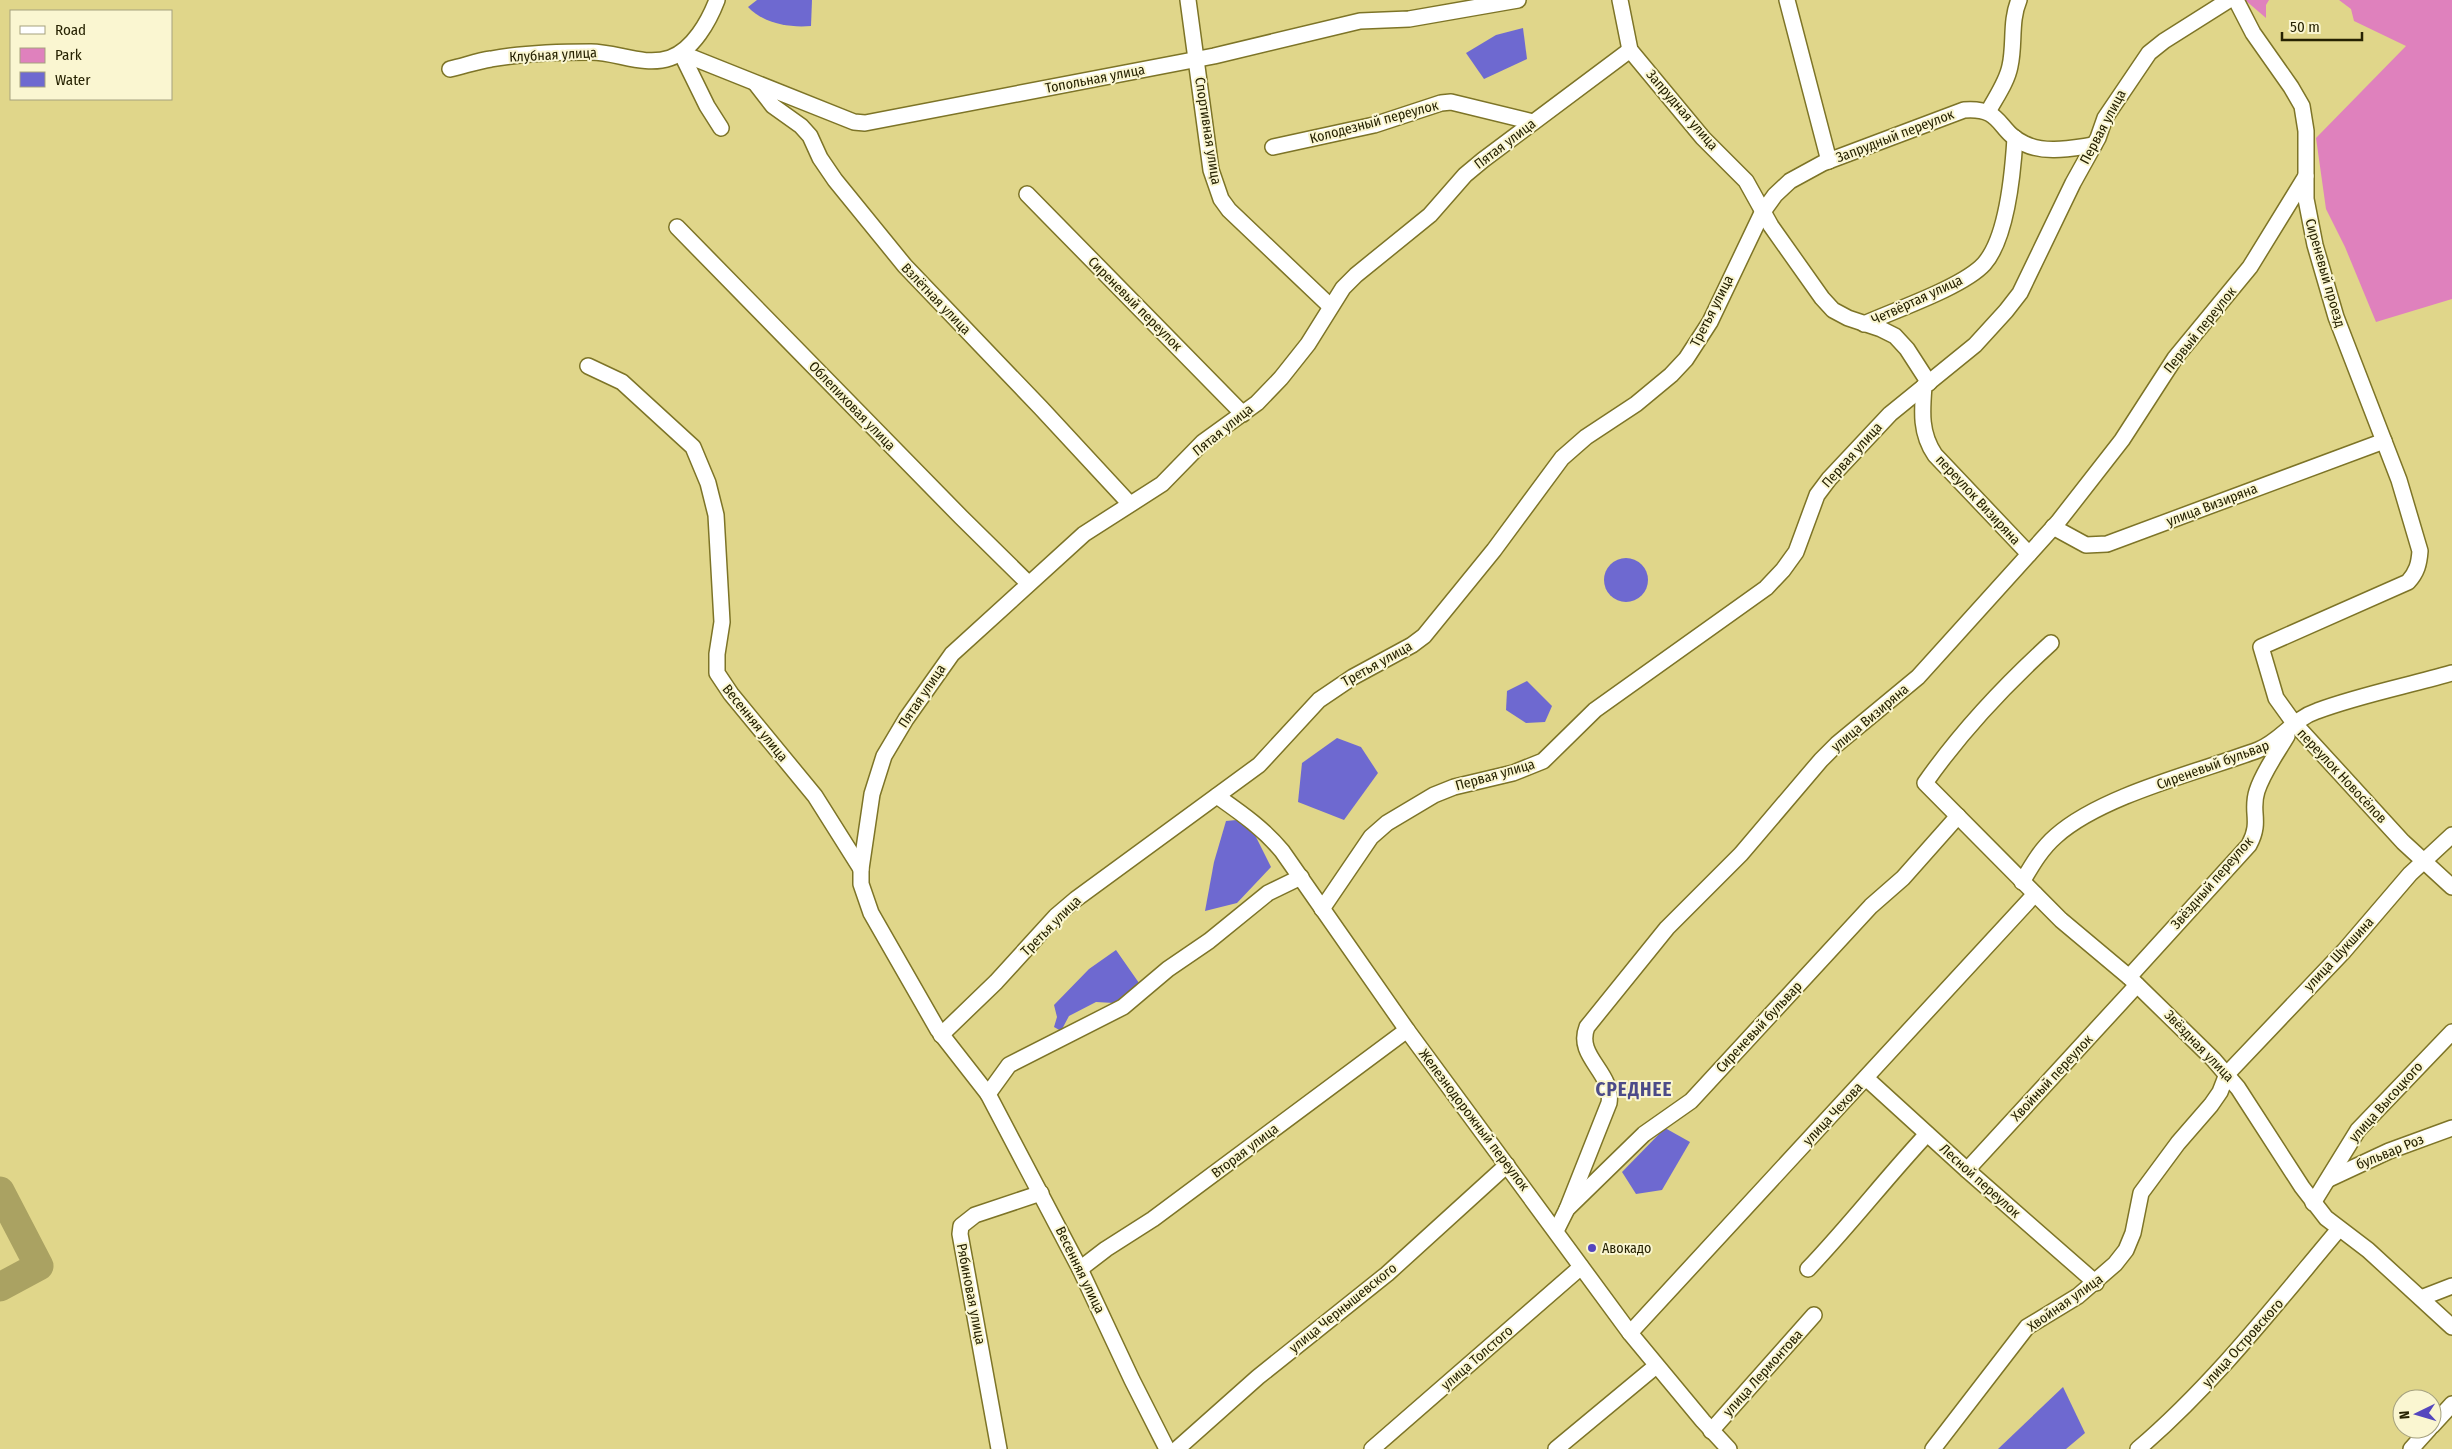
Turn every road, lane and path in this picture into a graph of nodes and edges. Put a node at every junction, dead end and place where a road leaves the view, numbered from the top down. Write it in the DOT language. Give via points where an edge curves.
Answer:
graph roads {
  1 [pos="717,0"];
  2 [pos="1188,0"];
  3 [pos="1518,0"];
  4 [pos="1620,0"];
  5 [pos="1787,0"];
  6 [pos="2019,0"];
  7 [pos="2229,0"];
  8 [pos="2236,0"];
  9 [pos="1630,50"];
  10 [pos="681,53"];
  11 [pos="1196,59"];
  12 [pos="450,69"];
  13 [pos="756,84"];
  14 [pos="1988,112"];
  15 [pos="1533,122"];
  16 [pos="721,128"];
  17 [pos="2015,138"];
  18 [pos="2094,145"];
  19 [pos="1273,147"];
  20 [pos="1829,161"];
  21 [pos="2306,176"];
  22 [pos="1026,194"];
  23 [pos="1762,213"];
  24 [pos="678,227"];
  25 [pos="1330,306"];
  26 [pos="1864,324"];
  27 [pos="588,366"];
  28 [pos="1927,384"];
  29 [pos="1244,414"];
  30 [pos="2384,441"];
  31 [pos="1130,504"];
  32 [pos="2053,527"];
  33 [pos="2029,554"];
  34 [pos="1028,583"];
  35 [pos="2051,643"];
  36 [pos="2261,647"];
  37 [pos="2452,673"];
  38 [pos="2294,723"];
  39 [pos="1217,796"];
  40 [pos="1958,816"];
  41 [pos="2452,835"];
  42 [pos="2423,861"];
  43 [pos="861,869"];
  44 [pos="1301,877"];
  45 [pos="2022,882"];
  46 [pos="2452,887"];
  47 [pos="2034,894"];
  48 [pos="1322,909"];
  49 [pos="2133,981"];
  50 [pos="1407,1030"];
  51 [pos="2452,1032"];
  52 [pos="941,1035"];
  53 [pos="2227,1074"];
  54 [pos="1866,1078"];
  55 [pos="988,1094"];
  56 [pos="2452,1128"];
  57 [pos="1927,1134"];
  58 [pos="1507,1165"];
  59 [pos="1967,1170"];
  60 [pos="2329,1179"];
  61 [pos="1041,1193"];
  62 [pos="2313,1203"];
  63 [pos="1567,1209"];
  64 [pos="2340,1230"];
  65 [pos="1556,1231"];
  66 [pos="1581,1267"];
  67 [pos="1080,1269"];
  68 [pos="1808,1269"];
  69 [pos="2096,1283"];
  70 [pos="2452,1286"];
  71 [pos="2422,1298"];
  72 [pos="1814,1314"];
  73 [pos="2452,1327"];
  74 [pos="1630,1333"];
  75 [pos="1656,1366"];
  76 [pos="2452,1404"];
  77 [pos="2442,1415"];
  78 [pos="1711,1430"];
  79 [pos="2420,1439"];
  80 [pos="999,1449"];
  81 [pos="1167,1449"];
  82 [pos="1177,1449"];
  83 [pos="1372,1449"];
  84 [pos="1556,1449"];
  85 [pos="1729,1449"];
  86 [pos="1933,1449"];
  87 [pos="2138,1449"];
  88 [pos="2411,1449"];
  1 -- 10 [label="street" via="704,26"];
  2 -- 11 [label="street, Спортивная улица"];
  3 -- 11 [label="street, Топольная улица" via="1409,19 1360,21"];
  4 -- 9 [label="street, Запрудная улица"];
  5 -- 20 [label="street"];
  6 -- 14 [label="street" via="2013,23 2010,66"];
  7 -- 18 [label="street, Первая улица" via="2149,53 2110,111"];
  8 -- 21 [label="street, Сиреневый проезд" via="2253,33 2302,106 2306,130"];
  9 -- 15 [label="street, Пятая улица"];
  9 -- 23 [label="street, Запрудная улица" via="1694,127 1746,181"];
  10 -- 12 [label="street, Клубная улица" via="658,61 593,52 511,56"];
  10 -- 13 [label="street, Топольная улица"];
  10 -- 16 [label="street"];
  11 -- 13 [label="street, Топольная улица" via="865,123 854,122"];
  11 -- 25 [label="street, Спортивная улица" via="1212,170 1221,199"];
  13 -- 31 [label="street, Взлётная улица" via="773,106 810,136 835,180 905,266"];
  14 -- 17 [label="street"];
  14 -- 20 [label="street, Запрудный переулок" via="1976,109 1951,114"];
  15 -- 19 [label="street, Колодезный переулок" via="1451,102 1440,103 1360,128"];
  15 -- 25 [label="street, Пятая улица" via="1465,175 1430,215 1356,275"];
  17 -- 18 [label="street" via="2039,148"];
  17 -- 26 [label="street, Четвёртая улица" via="2009,199 1992,252 1985,263 1963,280"];
  18 -- 28 [label="street, Первая улица" via="2020,293 1975,345"];
  20 -- 23 [label="street, Запрудный переулок" via="1790,181"];
  21 -- 30 [label="street, Сиреневый проезд" via="2309,221 2336,316"];
  21 -- 32 [label="street, Первый переулок" via="2250,267 2175,358 2122,440"];
  22 -- 29 [label="street, Сиреневый переулок"];
  23 -- 26 [label="street" via="1822,298 1834,310"];
  23 -- 39 [label="street, Третья улица" via="1710,322 1686,360 1636,404 1562,458 1494,550 1424,636 1319,700 1272,753"];
  24 -- 34 [label="street, Облепиховая улица"];
  25 -- 29 [label="street, Пятая улица" via="1294,362 1269,392"];
  26 -- 28 [label="street" via="1895,336"];
  27 -- 43 [label="street, Весенняя улица" via="622,382 693,448 708,483 716,515 722,622 717,673 815,796"];
  28 -- 33 [label="street, переулок Визиряна" via="1923,422 1927,444"];
  28 -- 48 [label="street, Первая улица" via="1873,431 1816,495 1796,552 1766,588 1595,710 1542,761 1513,773 1440,792 1387,823 1371,837"];
  29 -- 31 [label="street, Пятая улица" via="1203,442 1162,484"];
  30 -- 32 [label="street, улица Визиряна" via="2107,544 2086,545"];
  30 -- 36 [label="street, Сиреневый проезд" via="2420,551 2415,574 2408,582"];
  31 -- 34 [label="street, Пятая улица" via="1084,534"];
  32 -- 33 [label="street, улица Визиряна"];
  33 -- 63 [label="street, улица Визиряна" via="1918,677 1821,760 1741,854 1667,928 1587,1027 1583,1036 1584,1046 1602,1074 1610,1093 1609,1103"];
  34 -- 43 [label="street, Пятая улица" via="939,668 893,738 872,794"];
  35 -- 40 [label="street, Звёздная улица" via="2010,683 1925,783"];
  36 -- 38 [label="street, переулок Новосёлов" via="2276,698"];
  37 -- 38 [label="street, Сиреневый бульвар" via="2317,711"];
  38 -- 42 [label="street, переулок Новосёлов"];
  38 -- 45 [label="street, Сиреневый бульвар" via="2273,744 2138,793 2086,816 2044,848"];
  38 -- 49 [label="street, Звёздный переулок" via="2257,790 2257,823 2249,845"];
  39 -- 44 [label="street, Железнодорожный переулок" via="1269,835"];
  39 -- 52 [label="street, Третья улица" via="1056,916 996,982"];
  40 -- 45 [label="street, Звёздная улица"];
  40 -- 63 [label="street, Сиреневый бульвар" via="1691,1101 1644,1134"];
  41 -- 42 [label="street, улица Шукшина"];
  42 -- 46 [label="street, переулок Новосёлов"];
  42 -- 53 [label="street, улица Шукшина" via="2344,951"];
  43 -- 52 [label="street, Весенняя улица" via="861,884 871,913"];
  44 -- 48 [label="street, Железнодорожный переулок"];
  44 -- 55 [label="street" via="1268,893 1123,1007 1009,1064"];
  45 -- 47 [label="street, Звёздная улица"];
  47 -- 49 [label="street, Звёздная улица"];
  47 -- 54 [label="street, улица Чехова"];
  48 -- 50 [label="street, Железнодорожный переулок"];
  49 -- 53 [label="street, Звёздная улица"];
  49 -- 59 [label="street, Хвойный переулок"];
  50 -- 58 [label="street, Железнодорожный переулок"];
  50 -- 67 [label="street, Вторая улица" via="1171,1206"];
  51 -- 60 [label="street, улица Высоцкого" via="2358,1130"];
  52 -- 55 [label="street, Весенняя улица"];
  53 -- 62 [label="street, Звёздная улица"];
  53 -- 69 [label="street, Хвойная улица" via="2211,1105 2141,1193 2126,1250"];
  54 -- 57 [label="street, Лесной переулок"];
  54 -- 74 [label="street, улица Чехова"];
  55 -- 61 [label="street, Весенняя улица"];
  56 -- 60 [label="street, бульвар Роз" via="2389,1151"];
  57 -- 59 [label="street, Лесной переулок"];
  57 -- 68 [label="street"];
  58 -- 65 [label="street, Железнодорожный переулок"];
  58 -- 82 [label="street, улица Чернышевского" via="1387,1274 1258,1377"];
  59 -- 69 [label="street, Лесной переулок"];
  60 -- 62 [label="street, улица Высоцкого"];
  61 -- 67 [label="street, Весенняя улица"];
  61 -- 80 [label="street, Рябиновая улица" via="975,1215 961,1226"];
  62 -- 64 [label="street, Звёздная улица"];
  63 -- 65 [label="street, Сиреневый бульвар"];
  64 -- 71 [label="street, Звёздная улица"];
  64 -- 87 [label="street, улица Островского" via="2232,1357 2184,1408"];
  65 -- 66 [label="street, Железнодорожный переулок"];
  66 -- 74 [label="street, Железнодорожный переулок"];
  66 -- 83 [label="street, улица Толстого"];
  67 -- 81 [label="street, Весенняя улица"];
  69 -- 86 [label="street, Хвойная улица" via="2027,1328"];
  70 -- 71 [label="street"];
  71 -- 73 [label="street, Звёздная улица"];
  72 -- 78 [label="street, улица Лермонтова"];
  74 -- 75 [label="street, Железнодорожный переулок"];
  75 -- 78 [label="street, Железнодорожный переулок"];
  75 -- 84 [label="street"];
  76 -- 77 [label="street"];
  78 -- 85 [label="street, Железнодорожный переулок"];
  79 -- 88 [label="street"];
}
